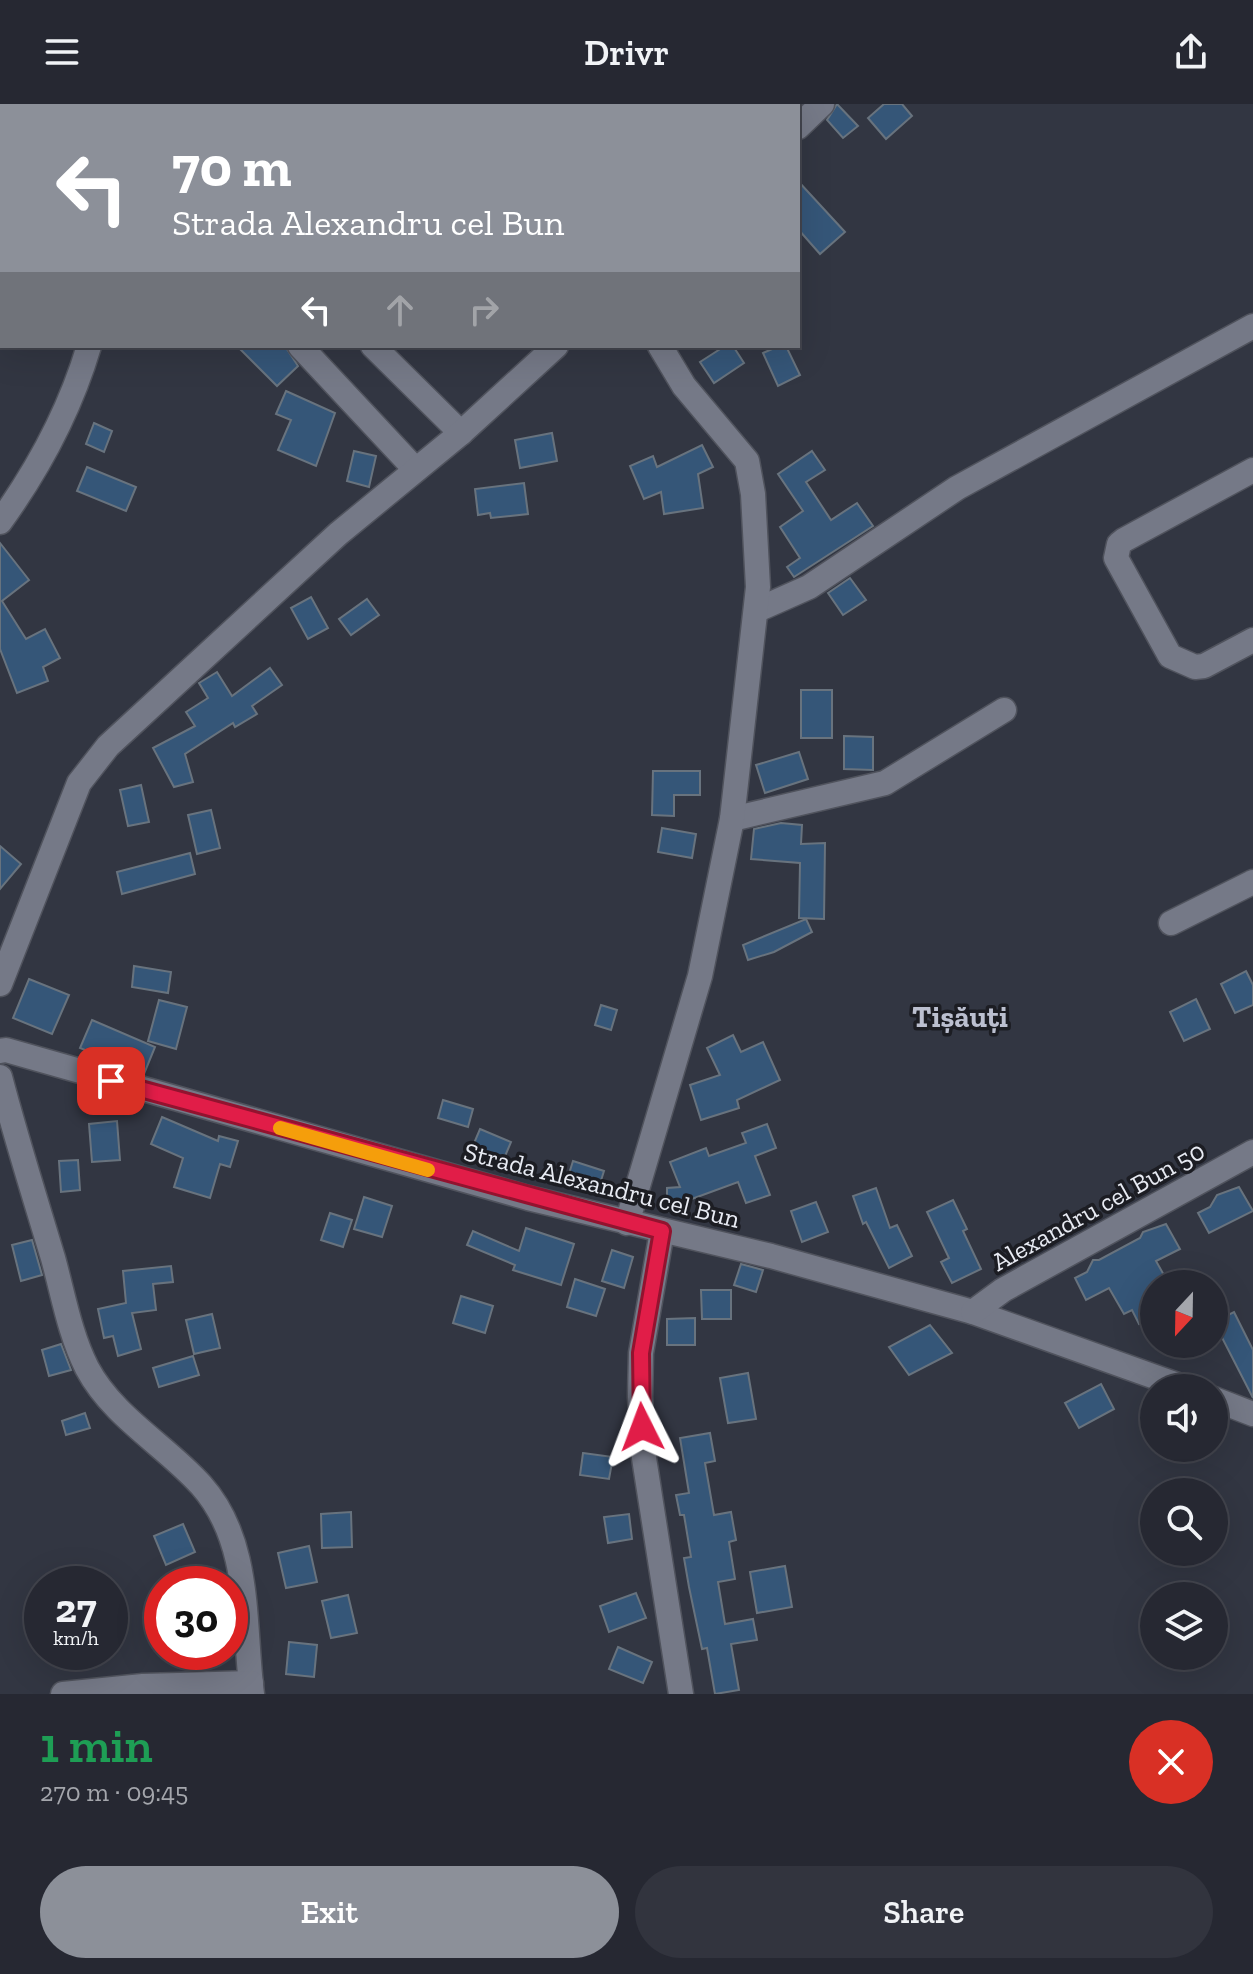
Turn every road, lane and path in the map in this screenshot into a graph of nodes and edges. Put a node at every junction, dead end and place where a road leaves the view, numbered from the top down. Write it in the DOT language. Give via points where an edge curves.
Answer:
graph roads {
  1 [pos="822,104"];
  2 [pos="800,125"];
  3 [pos="1253,326"];
  4 [pos="88,348"];
  5 [pos="302,348"];
  6 [pos="375,348"];
  7 [pos="554,348"];
  8 [pos="661,348"];
  9 [pos="461,433"];
  10 [pos="415,469"];
  11 [pos="1253,470"];
  12 [pos="0,522"];
  13 [pos="757,610"];
  14 [pos="1253,640"];
  15 [pos="1004,710"];
  16 [pos="732,819"];
  17 [pos="1253,882"];
  18 [pos="1171,923"];
  19 [pos="0,984"];
  20 [pos="0,1051"];
  21 [pos="0,1077"];
  22 [pos="1253,1152"];
  23 [pos="627,1223"];
  24 [pos="662,1231"];
  25 [pos="973,1312"];
  26 [pos="1149,1374"];
  27 [pos="1228,1404"];
  28 [pos="1253,1414"];
  29 [pos="252,1689"];
  30 [pos="63,1694"];
  31 [pos="681,1694"];
  1 -- 2 [label="street"];
  3 -- 13 [label="street" via="957,488 809,587"];
  4 -- 12 [label="street" via="50,441"];
  5 -- 10 [label="street"];
  6 -- 9 [label="street"];
  7 -- 9 [label="street"];
  8 -- 13 [label="street" via="684,386 747,461"];
  9 -- 10 [label="street"];
  10 -- 19 [label="street" via="108,746 79,783"];
  11 -- 14 [label="street" via="1124,540 1116,558 1170,656 1204,666"];
  13 -- 16 [label="street"];
  15 -- 16 [label="street" via="885,783"];
  16 -- 23 [label="street" via="700,976"];
  17 -- 18 [label="street"];
  20 -- 23 [label="street, Strada Alexandru cel Bun"];
  21 -- 29 [label="street" via="86,1367 117,1407 201,1485 228,1529 247,1621"];
  22 -- 25 [label="street, Alexandru cel Bun 50" via="1003,1290"];
  23 -- 24 [label="street, Strada Alexandru cel Bun"];
  24 -- 25 [label="street, Strada Alexandru cel Bun"];
  24 -- 31 [label="street" via="641,1353 640,1397 644,1458"];
  25 -- 26 [label="street, Strada Alexandru cel Bun"];
  27 -- 28 [label="street"];
  29 -- 30 [label="street" via="143,1686"];
}
